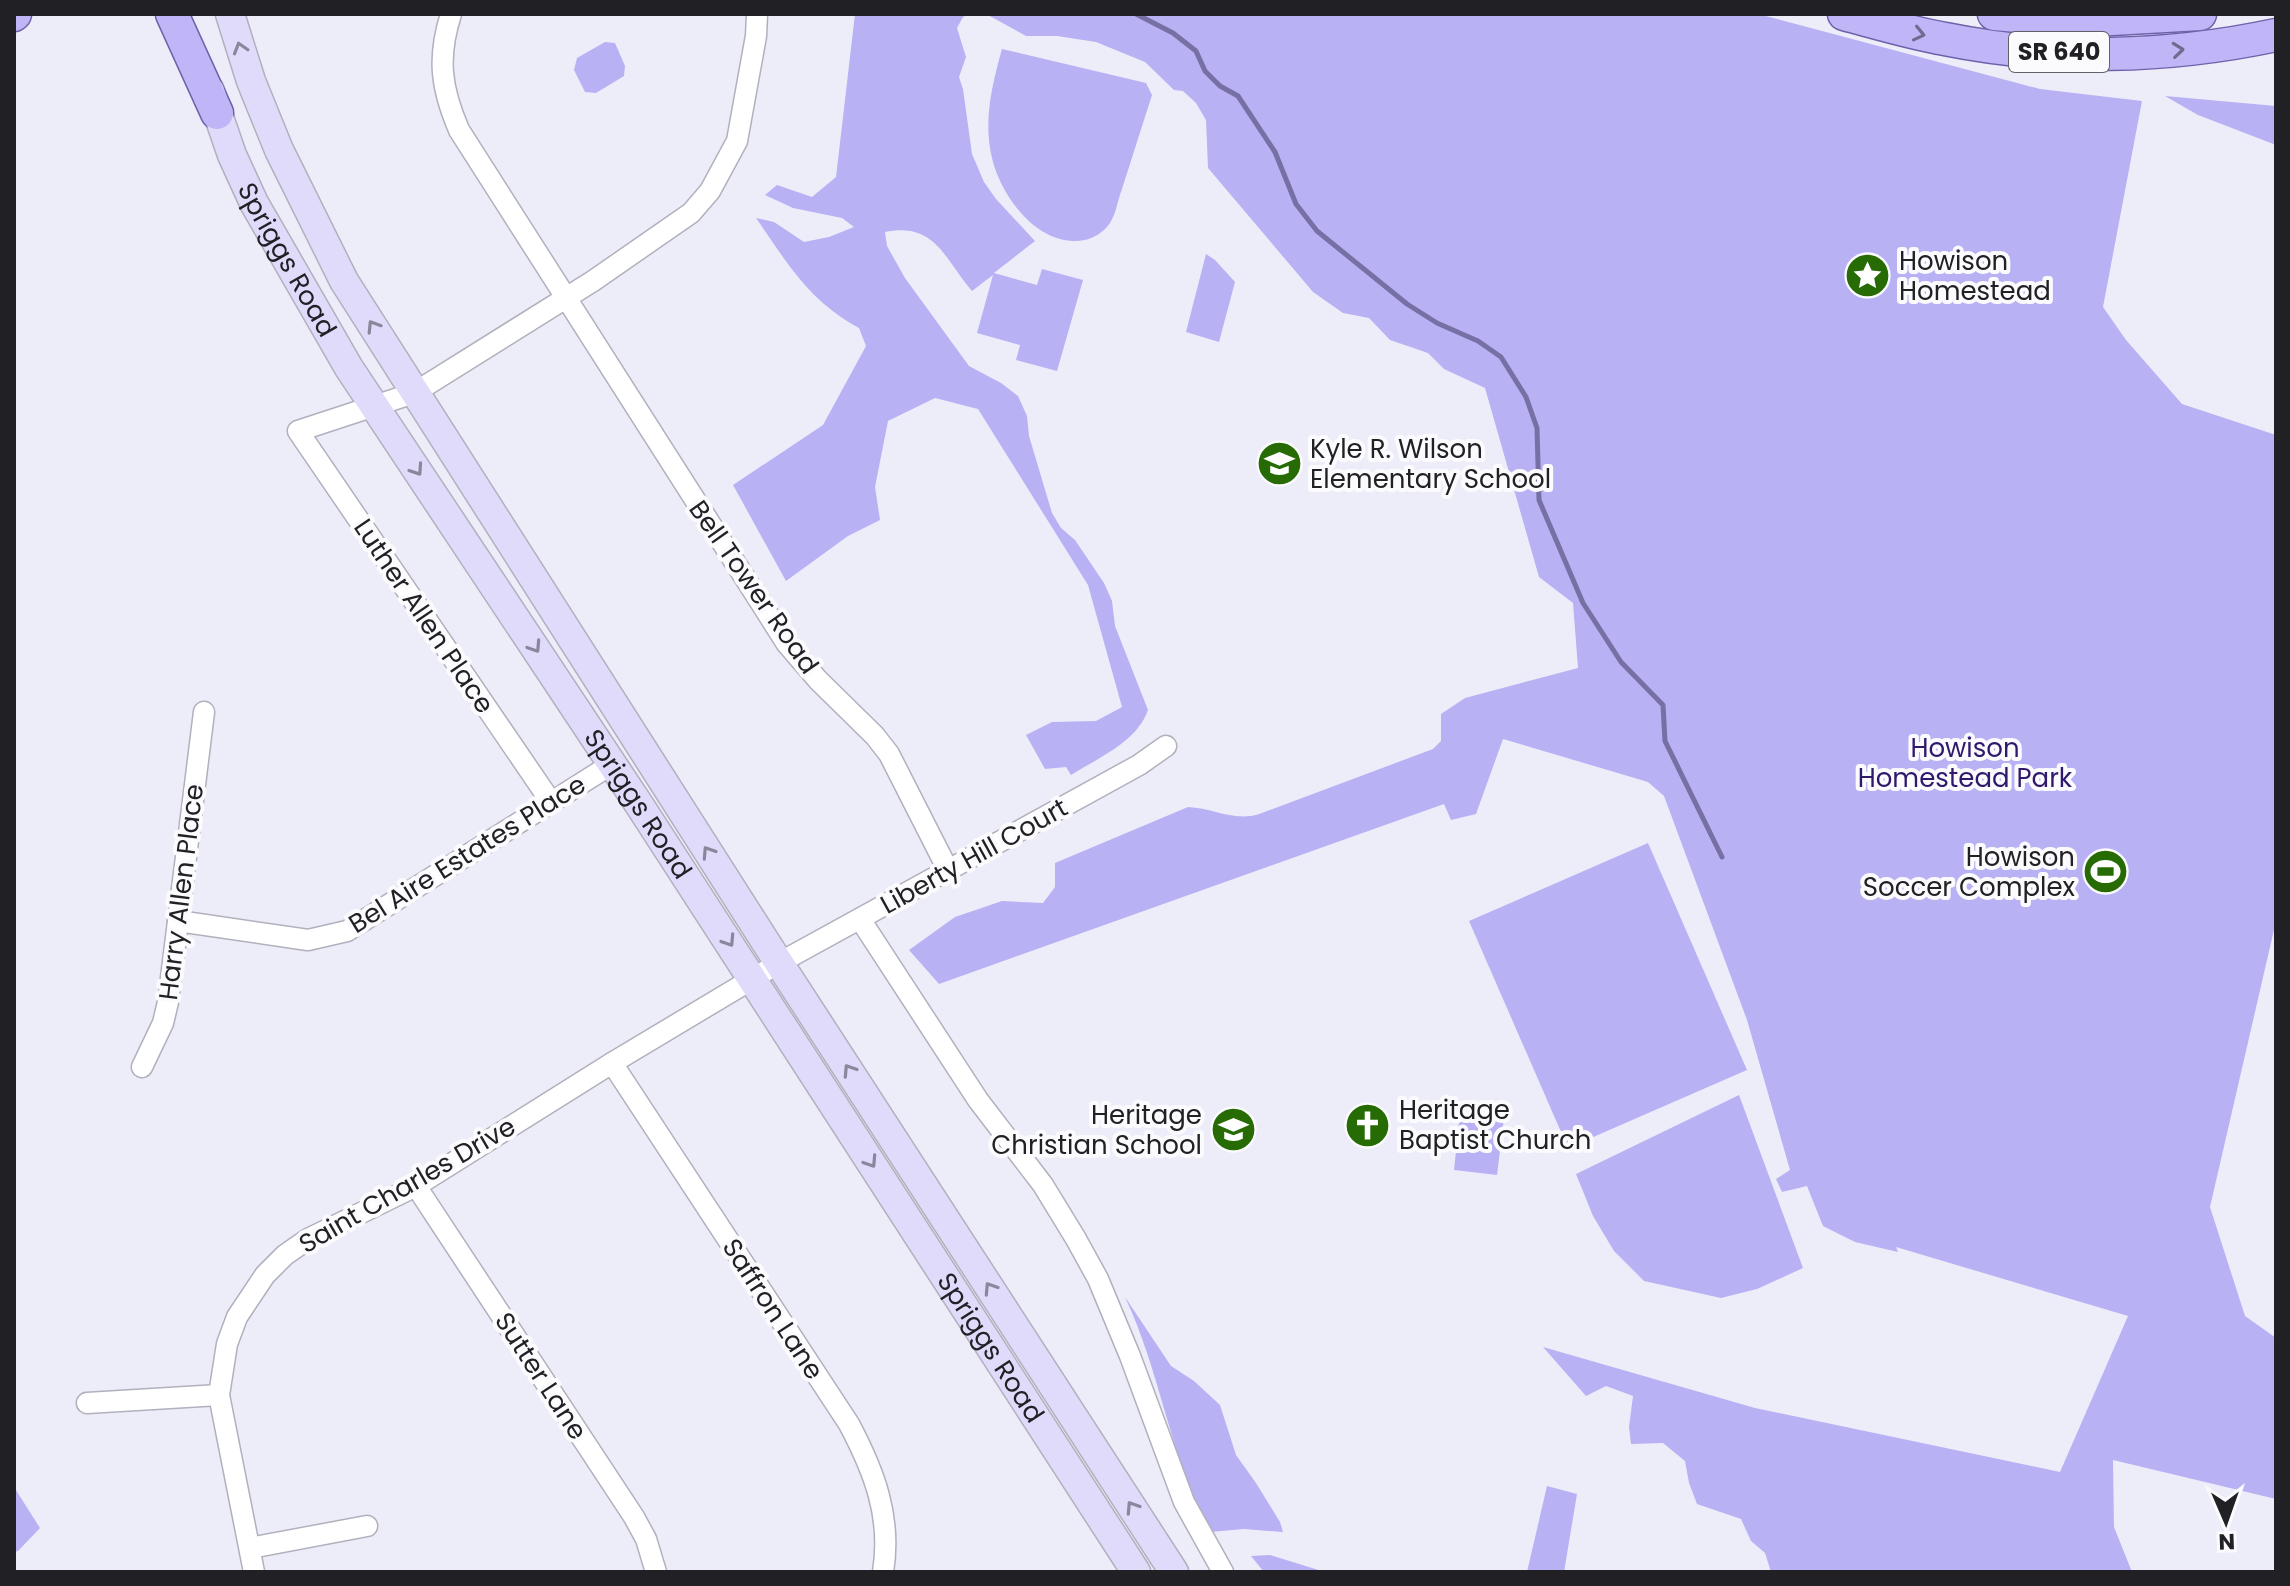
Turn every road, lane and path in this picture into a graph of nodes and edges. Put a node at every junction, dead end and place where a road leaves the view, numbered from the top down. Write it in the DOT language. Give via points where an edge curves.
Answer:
graph roads {
  1 [pos="172,14"];
  2 [pos="187,14"];
  3 [pos="230,14"];
  4 [pos="451,14"];
  5 [pos="757,14"];
  6 [pos="1844,14"];
  7 [pos="1994,14"];
  8 [pos="2200,14"];
  9 [pos="2049,17"];
  10 [pos="2276,35"];
  11 [pos="2047,52"];
  12 [pos="217,113"];
  13 [pos="566,297"];
  14 [pos="414,393"];
  15 [pos="374,405"];
  16 [pos="204,712"];
  17 [pos="1166,746"];
  18 [pos="612,764"];
  19 [pos="551,802"];
  20 [pos="948,870"];
  21 [pos="860,919"];
  22 [pos="178,921"];
  23 [pos="779,963"];
  24 [pos="753,979"];
  25 [pos="612,1063"];
  26 [pos="142,1067"];
  27 [pos="416,1186"];
  28 [pos="219,1395"];
  29 [pos="87,1403"];
  30 [pos="367,1526"];
  31 [pos="250,1548"];
  32 [pos="254,1572"];
  33 [pos="656,1572"];
  34 [pos="883,1572"];
  35 [pos="1136,1572"];
  36 [pos="1174,1572"];
  37 [pos="1223,1572"];
  1 -- 12 [label="main road"];
  2 -- 12 [label="main road, Spriggs Road"];
  14 -- 3 [label="main road, Spriggs Road, one-way" via="344,281 301,198 251,81"];
  4 -- 13 [label="street, Bell Tower Road" via="441,74 452,113"];
  5 -- 13 [label="street" via="737,141 710,191 659,237"];
  6 -- 11 [label="main road, SR 640, one-way" via="1944,39"];
  7 -- 9 [label="main road, SR 640"];
  8 -- 9 [label="main road, SR 640"];
  9 -- 11 [label="street"];
  11 -- 10 [label="main road, SR 640, one-way" via="2161,52"];
  12 -- 15 [label="main road, Spriggs Road" via="274,240"];
  13 -- 14 [label="street"];
  13 -- 20 [label="street, Bell Tower Road" via="787,644 889,754"];
  14 -- 15 [label="street"];
  23 -- 14 [label="main road, Spriggs Road, one-way"];
  15 -- 18 [label="main road, Spriggs Road, one-way"];
  15 -- 19 [label="street, Luther Allen Place" via="298,431"];
  16 -- 22 [label="street, Harry Allen Place"];
  17 -- 20 [label="street, Liberty Hill Court"];
  18 -- 19 [label="street, Bel Aire Estates Place"];
  18 -- 24 [label="main road, Spriggs Road, one-way"];
  19 -- 22 [label="street, Bel Aire Estates Place" via="347,931 308,940"];
  20 -- 21 [label="street, Liberty Hill Court"];
  21 -- 23 [label="street, Liberty Hill Court"];
  21 -- 37 [label="street" via="1076,1239 1125,1343 1184,1502"];
  22 -- 26 [label="street, Harry Allen Place" via="163,1023"];
  23 -- 24 [label="street, Saint Charles Drive"];
  36 -- 23 [label="main road, Spriggs Road, one-way"];
  24 -- 25 [label="street, Saint Charles Drive"];
  24 -- 35 [label="main road, Spriggs Road, one-way"];
  25 -- 27 [label="street, Saint Charles Drive"];
  25 -- 34 [label="street, Saffron Lane" via="856,1436 880,1496 886,1546"];
  27 -- 28 [label="street, Saint Charles Drive" via="308,1239 265,1275 237,1317"];
  27 -- 33 [label="street, Sutter Lane" via="634,1517"];
  28 -- 29 [label="street"];
  28 -- 31 [label="street, Saint Charles Drive"];
  30 -- 31 [label="street"];
  31 -- 32 [label="street, Saint Charles Drive"];
}
